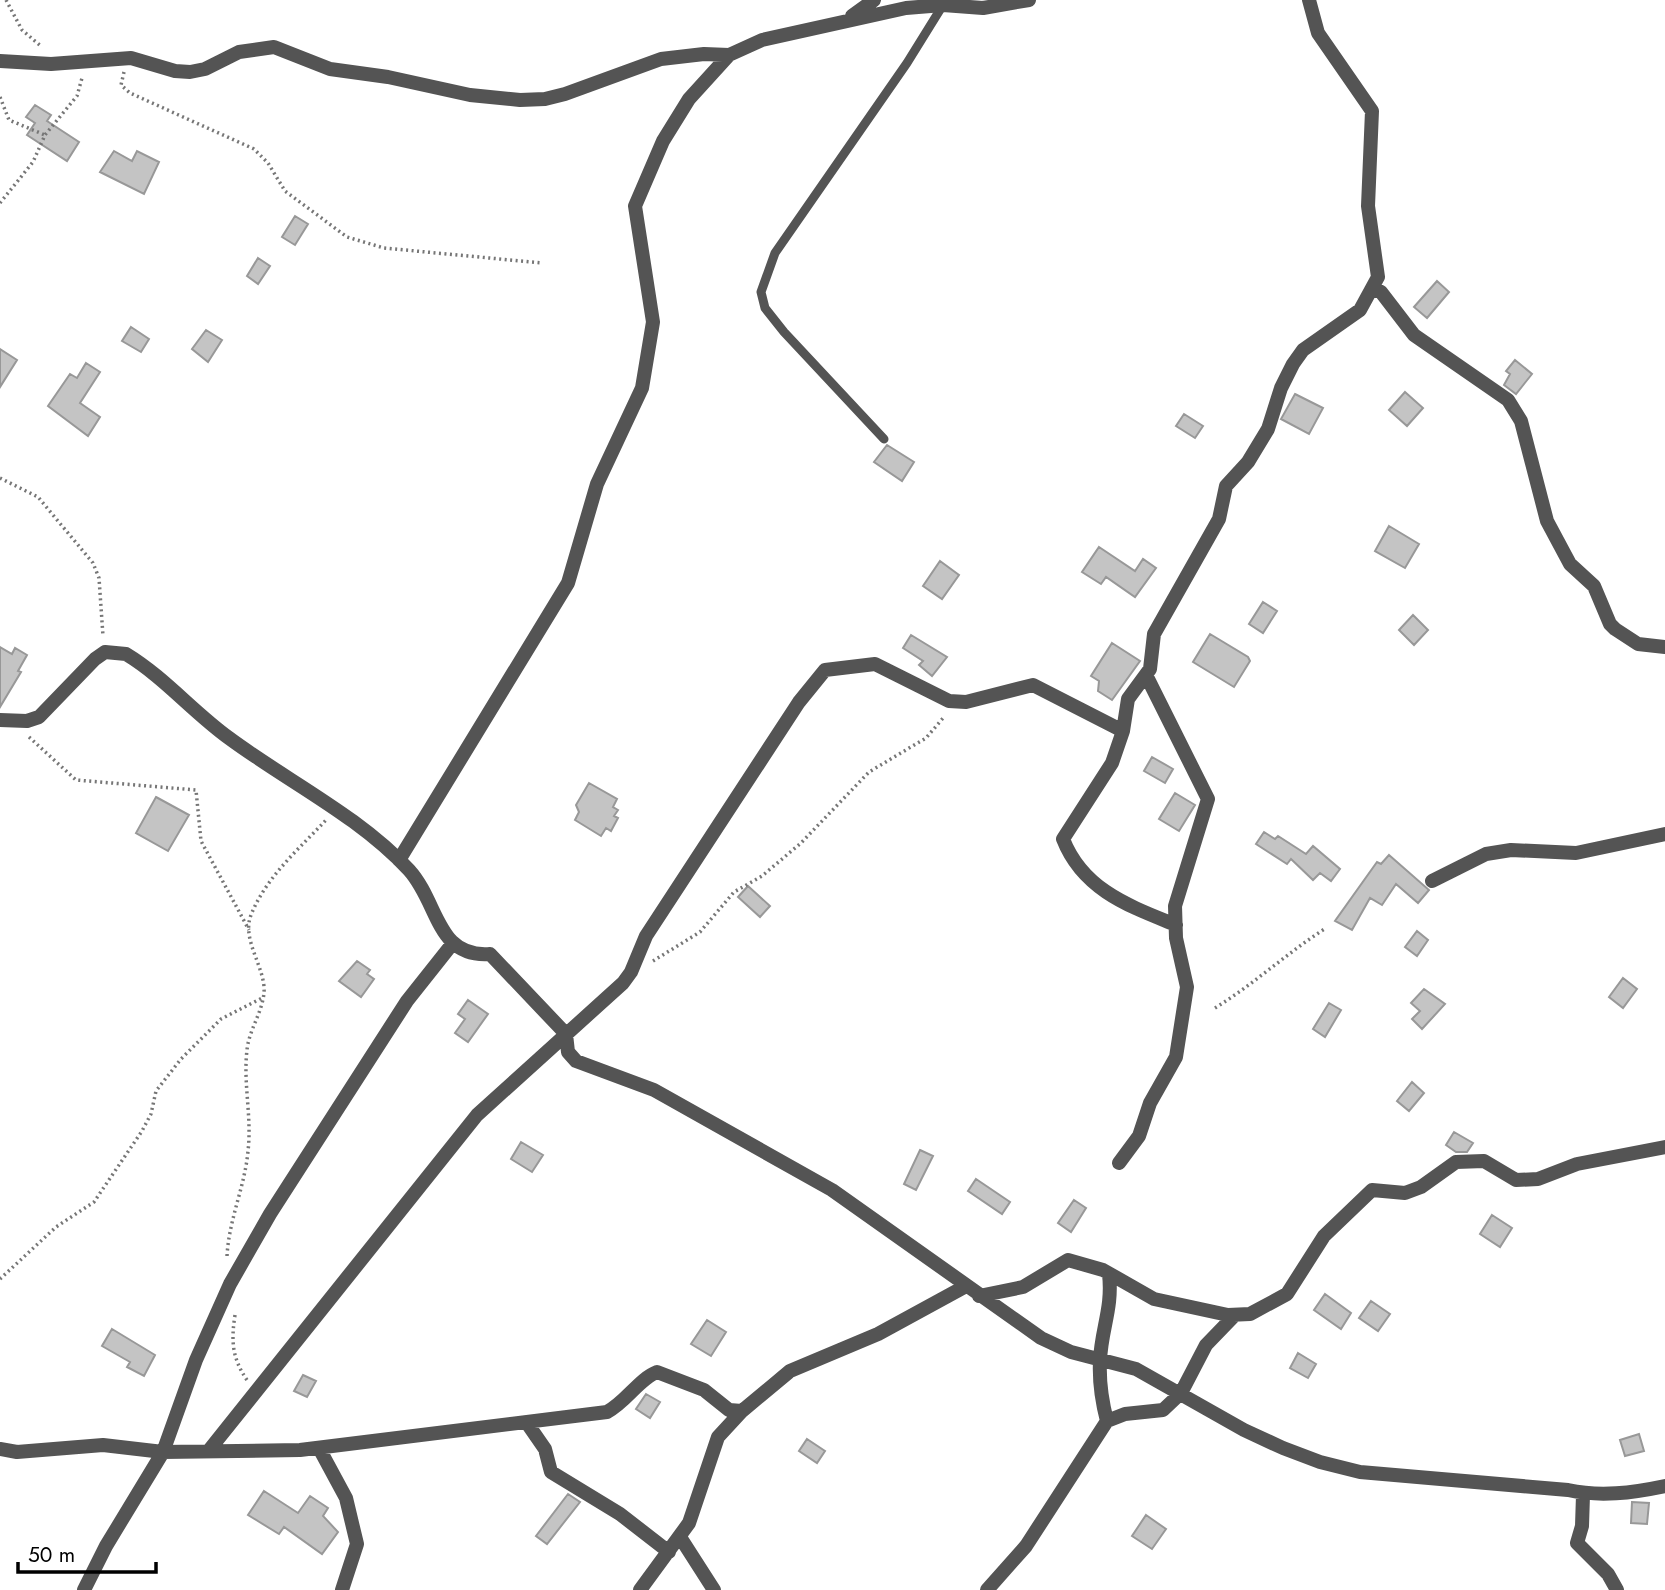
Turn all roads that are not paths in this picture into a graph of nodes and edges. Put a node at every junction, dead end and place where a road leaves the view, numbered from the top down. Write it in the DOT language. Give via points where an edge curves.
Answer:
graph roads {
  1 [pos="874,0"];
  2 [pos="1030,0"];
  3 [pos="1309,0"];
  4 [pos="943,5"];
  5 [pos="845,22"];
  6 [pos="729,55"];
  7 [pos="0,61"];
  8 [pos="1374,289"];
  9 [pos="884,439"];
  10 [pos="1665,647"];
  11 [pos="1146,675"];
  12 [pos="6,721"];
  13 [pos="1123,731"];
  14 [pos="1665,834"];
  15 [pos="399,860"];
  16 [pos="1432,881"];
  17 [pos="1176,925"];
  18 [pos="453,943"];
  19 [pos="566,1034"];
  20 [pos="1665,1147"];
  21 [pos="1119,1163"];
  22 [pos="1108,1274"];
  23 [pos="966,1286"];
  24 [pos="979,1296"];
  25 [pos="1235,1315"];
  26 [pos="1100,1359"];
  27 [pos="1181,1393"];
  28 [pos="742,1411"];
  29 [pos="1107,1421"];
  30 [pos="527,1423"];
  31 [pos="0,1448"];
  32 [pos="319,1448"];
  33 [pos="210,1449"];
  34 [pos="163,1452"];
  35 [pos="1665,1486"];
  36 [pos="1583,1495"];
  37 [pos="680,1537"];
  38 [pos="669,1552"];
  39 [pos="84,1590"];
  40 [pos="342,1590"];
  41 [pos="640,1590"];
  42 [pos="714,1590"];
  43 [pos="987,1590"];
  44 [pos="1617,1590"];
  1 -- 5 [label="street"];
  2 -- 4 [label="street" via="983,8"];
  3 -- 8 [label="street" via="1318,33 1372,111 1368,184 1378,277"];
  4 -- 5 [label="street"];
  4 -- 9 [label="lane" via="775,253 761,292 765,308 784,332"];
  5 -- 6 [label="street" via="762,40"];
  6 -- 7 [label="street" via="661,59 565,94 520,100 330,69 274,47 239,52 190,72 131,58 73,63"];
  6 -- 15 [label="street" via="689,99 635,206 653,322 642,388 597,484 568,583"];
  8 -- 10 [label="street" via="1415,335 1508,400 1521,421 1547,521 1570,564 1594,586 1609,624 1638,644"];
  8 -- 11 [label="street" via="1360,310 1303,350 1293,364 1264,438 1226,486 1219,519 1154,634"];
  11 -- 13 [label="street" via="1128,699"];
  11 -- 17 [label="street" via="1208,799 1175,906"];
  12 -- 15 [label="street" via="40,717 105,652 126,654 212,725"];
  13 -- 17 [label="street" via="1112,763 1063,839 1072,862 1115,901"];
  13 -- 19 [label="street" via="1033,685 966,702 949,701 876,664 836,667 819,674 646,936 631,972 602,1005"];
  14 -- 16 [label="street" via="1576,853 1511,850 1486,854"];
  15 -- 18 [label="street" via="420,883"];
  17 -- 21 [label="street" via="1187,987 1176,1057 1150,1103 1139,1136"];
  18 -- 19 [label="street" via="467,955 490,954"];
  18 -- 34 [label="street" via="407,1001 230,1284"];
  19 -- 23 [label="street" via="568,1052 576,1061 654,1090 832,1190"];
  19 -- 33 [label="street" via="477,1115"];
  20 -- 25 [label="street" via="1577,1164 1538,1179 1516,1180 1485,1161 1456,1162 1405,1193 1371,1190 1324,1236 1287,1294 1250,1314"];
  22 -- 24 [label="street" via="1068,1260 1023,1287"];
  22 -- 25 [label="street" via="1154,1299"];
  22 -- 26 [label="street" via="1111,1297"];
  23 -- 24 [label="street"];
  23 -- 28 [label="street" via="878,1334 790,1371"];
  24 -- 26 [label="street" via="1041,1338"];
  25 -- 27 [label="street" via="1206,1345"];
  26 -- 27 [label="street" via="1136,1369"];
  26 -- 29 [label="street"];
  27 -- 29 [label="street" via="1163,1410"];
  27 -- 36 [label="street" via="1244,1430 1320,1462 1360,1472 1467,1479"];
  28 -- 30 [label="street" via="729,1410 704,1390 657,1372 607,1412"];
  28 -- 37 [label="street" via="718,1437 690,1523"];
  29 -- 43 [label="street" via="1026,1546"];
  30 -- 32 [label="street"];
  30 -- 38 [label="street" via="545,1449 551,1472 620,1514"];
  31 -- 34 [label="street" via="17,1452 103,1446"];
  32 -- 33 [label="street"];
  32 -- 40 [label="street" via="346,1498 357,1544"];
  33 -- 34 [label="street"];
  34 -- 39 [label="street"];
  35 -- 36 [label="street"];
  36 -- 44 [label="street" via="1577,1544 1608,1574"];
  37 -- 38 [label="street"];
  37 -- 42 [label="street"];
  38 -- 41 [label="street"];
}
